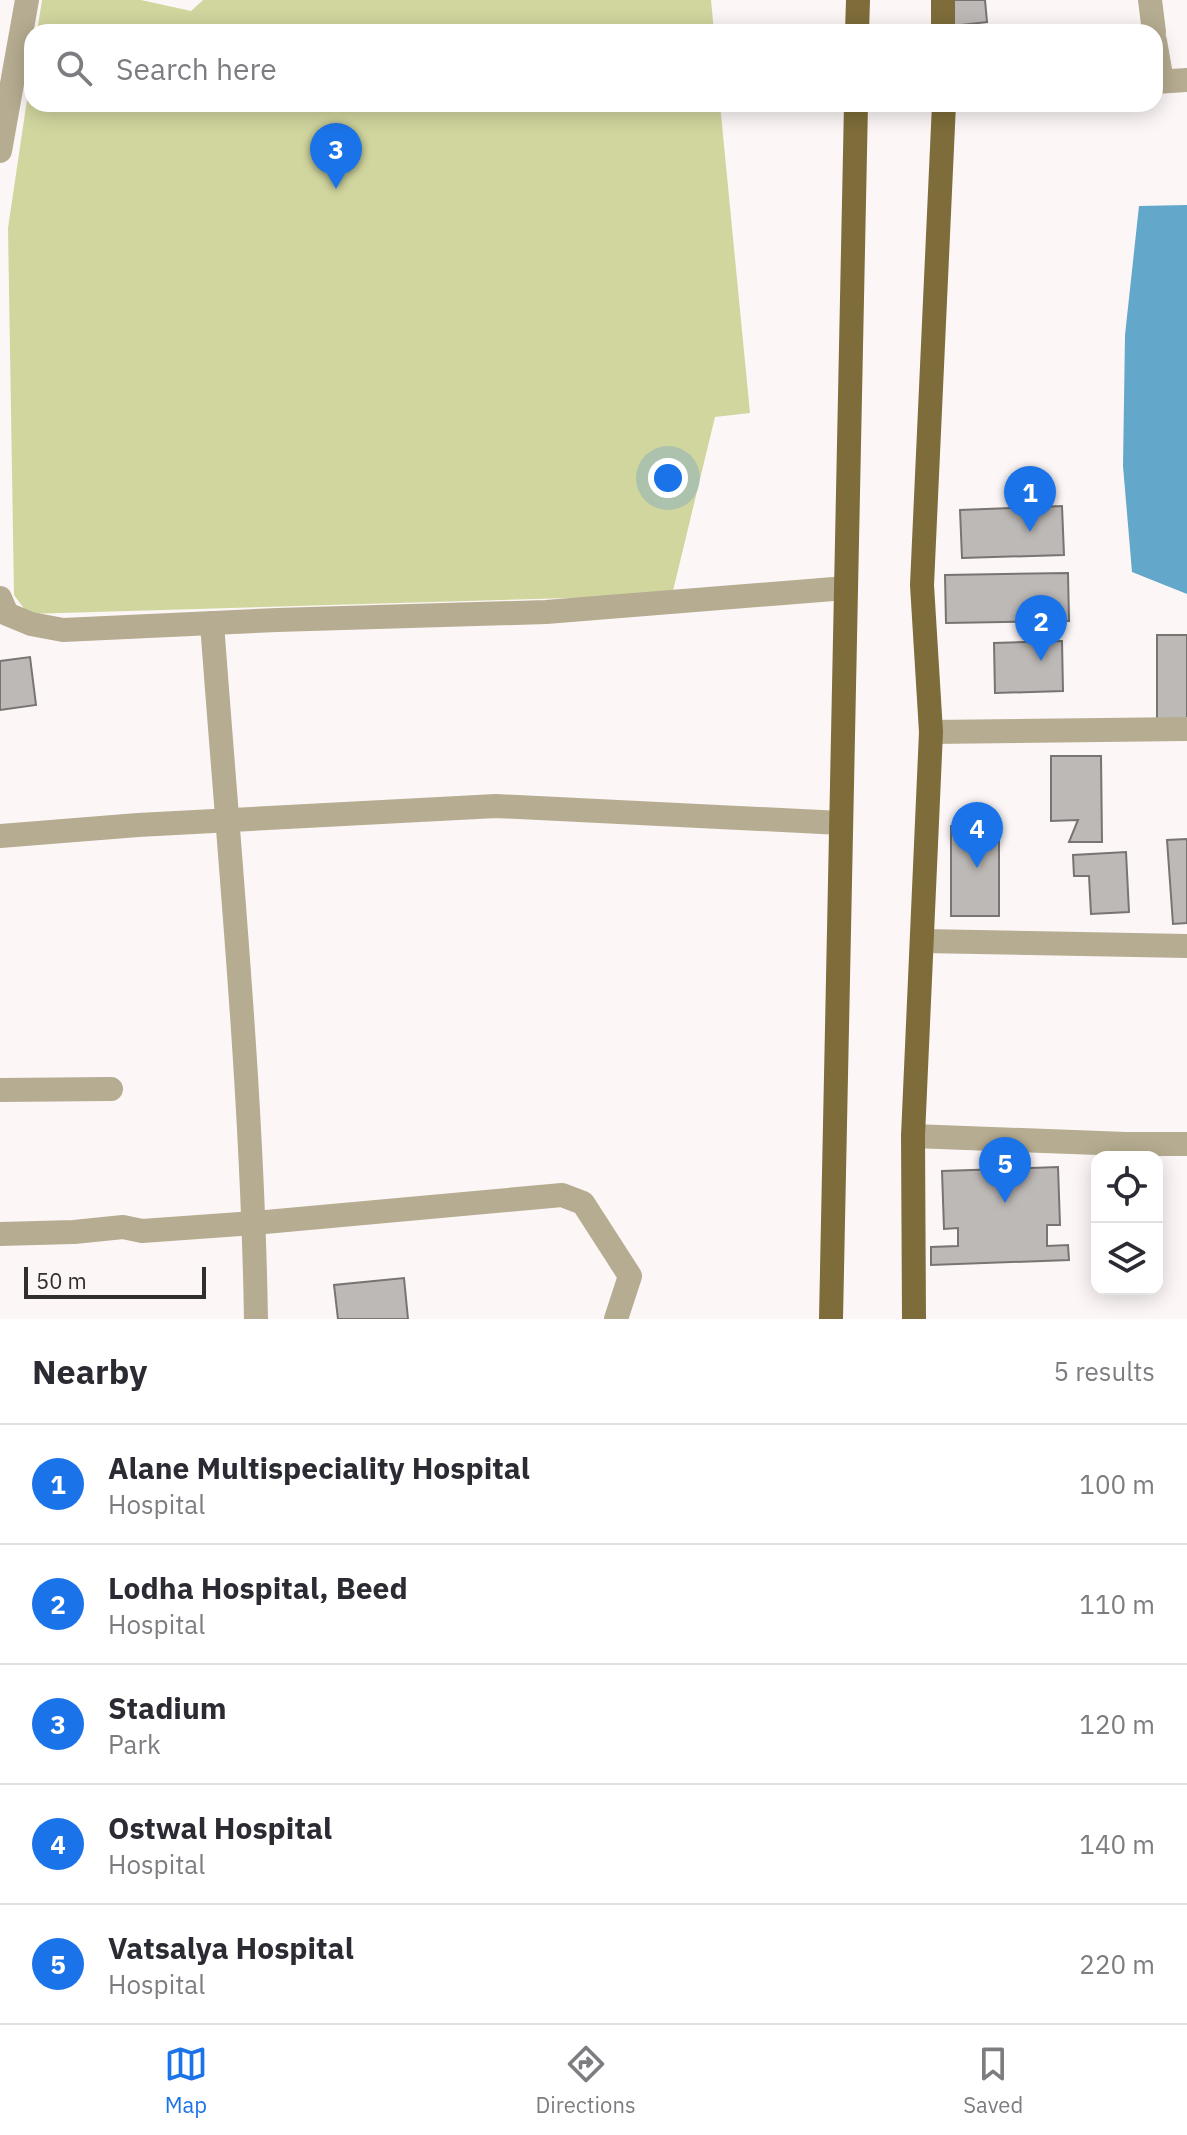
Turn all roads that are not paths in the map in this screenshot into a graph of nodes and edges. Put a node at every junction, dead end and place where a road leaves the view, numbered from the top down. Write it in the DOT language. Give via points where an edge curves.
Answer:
graph roads {
  1 [pos="27,0"];
  2 [pos="858,0"];
  3 [pos="943,0"];
  4 [pos="1150,0"];
  5 [pos="857,24"];
  6 [pos="943,24"];
  7 [pos="1153,24"];
  8 [pos="1187,80"];
  9 [pos="1163,82"];
  10 [pos="856,112"];
  11 [pos="944,112"];
  12 [pos="0,151"];
  13 [pos="846,588"];
  14 [pos="0,598"];
  15 [pos="212,623"];
  16 [pos="1187,729"];
  17 [pos="931,732"];
  18 [pos="226,820"];
  19 [pos="841,823"];
  20 [pos="0,836"];
  21 [pos="922,941"];
  22 [pos="1187,946"];
  23 [pos="111,1089"];
  24 [pos="0,1090"];
  25 [pos="913,1136"];
  26 [pos="1187,1144"];
  27 [pos="254,1223"];
  28 [pos="0,1234"];
  29 [pos="256,1319"];
  30 [pos="616,1319"];
  31 [pos="831,1319"];
  32 [pos="914,1319"];
  1 -- 12 [label="street"];
  2 -- 5 [label="main road"];
  3 -- 6 [label="main road"];
  4 -- 7 [label="street"];
  8 -- 9 [label="street"];
  10 -- 13 [label="main road"];
  11 -- 17 [label="main road" via="922,585"];
  13 -- 15 [label="street" via="546,612"];
  13 -- 19 [label="main road"];
  14 -- 15 [label="street" via="7,614 63,630"];
  15 -- 18 [label="street"];
  16 -- 17 [label="street"];
  17 -- 21 [label="main road"];
  18 -- 19 [label="street" via="496,806"];
  18 -- 20 [label="street"];
  18 -- 27 [label="street"];
  19 -- 31 [label="main road"];
  21 -- 22 [label="street"];
  21 -- 25 [label="main road"];
  23 -- 24 [label="street"];
  25 -- 26 [label="street"];
  25 -- 32 [label="main road"];
  27 -- 28 [label="street"];
  27 -- 29 [label="street"];
  27 -- 30 [label="street" via="562,1195 583,1203 630,1276"];
}
